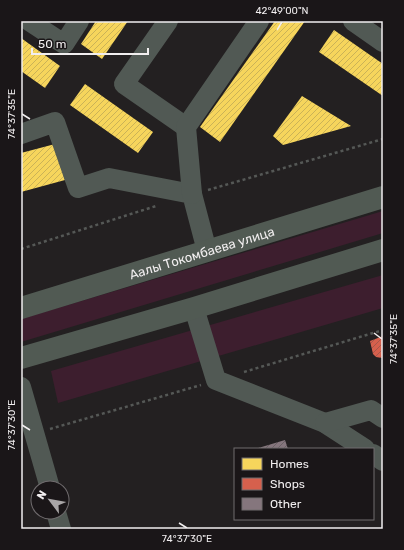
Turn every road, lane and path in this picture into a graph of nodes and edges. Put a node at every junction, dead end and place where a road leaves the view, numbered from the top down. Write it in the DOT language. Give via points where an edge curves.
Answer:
graph roads {
  1 [pos="29,21"];
  2 [pos="79,21"];
  3 [pos="168,21"];
  4 [pos="353,21"];
  5 [pos="252,23"];
  6 [pos="383,42"];
  7 [pos="186,127"];
  8 [pos="21,134"];
  9 [pos="192,194"];
  10 [pos="383,197"];
  11 [pos="383,250"];
  12 [pos="207,251"];
  13 [pos="21,308"];
  14 [pos="194,308"];
  15 [pos="21,358"];
  16 [pos="21,387"];
  17 [pos="383,418"];
  18 [pos="325,424"];
  19 [pos="363,448"];
  20 [pos="374,455"];
  21 [pos="383,461"];
  22 [pos="48,480"];
  1 -- 2 [label="lane" via="64,44"];
  3 -- 7 [label="lane" via="124,84"];
  4 -- 6 [label="lane"];
  5 -- 7 [label="lane"];
  7 -- 9 [label="lane"];
  8 -- 9 [label="lane" via="55,122 78,188 109,178"];
  9 -- 12 [label="lane"];
  10 -- 12 [label="main road, Аалы Токомбаева улица"];
  11 -- 14 [label="main road"];
  12 -- 13 [label="main road, Аалы Токомбаева улица"];
  14 -- 15 [label="main road"];
  14 -- 18 [label="lane" via="216,380"];
  16 -- 22 [label="lane"];
  17 -- 18 [label="lane" via="371,410"];
  18 -- 19 [label="lane"];
  20 -- 21 [label="lane"];
}
